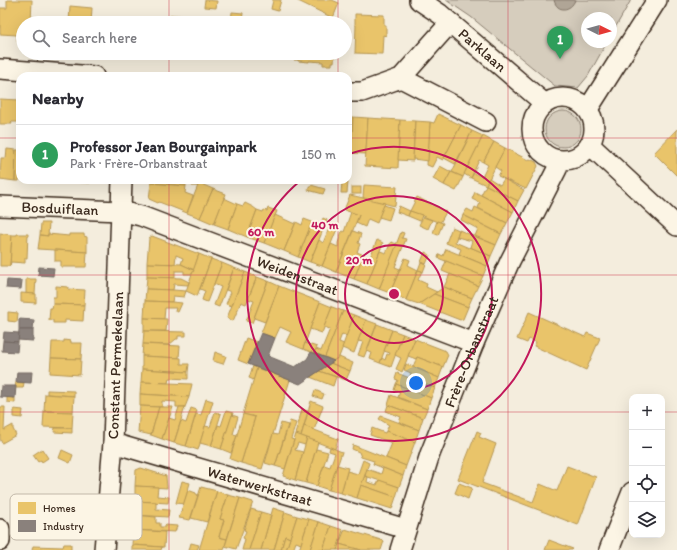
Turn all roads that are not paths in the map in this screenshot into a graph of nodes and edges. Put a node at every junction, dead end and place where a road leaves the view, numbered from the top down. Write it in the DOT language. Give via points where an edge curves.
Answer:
graph roads {
  1 [pos="419,0"];
  2 [pos="657,0"];
  3 [pos="450,23"];
  4 [pos="0,69"];
  5 [pos="40,72"];
  6 [pos="401,78"];
  7 [pos="352,92"];
  8 [pos="544,103"];
  9 [pos="588,109"];
  10 [pos="486,122"];
  11 [pos="590,145"];
  12 [pos="558,160"];
  13 [pos="122,184"];
  14 [pos="0,206"];
  15 [pos="120,211"];
  16 [pos="677,226"];
  17 [pos="474,343"];
  18 [pos="113,443"];
  19 [pos="109,494"];
  20 [pos="629,500"];
  21 [pos="0,529"];
  22 [pos="406,529"];
  23 [pos="105,540"];
  24 [pos="0,541"];
  25 [pos="104,550"];
  26 [pos="400,550"];
  27 [pos="609,550"];
  1 -- 3 [label="street, Parklaan"];
  2 -- 9 [label="street"];
  3 -- 6 [label="street"];
  3 -- 8 [label="street, Parklaan"];
  4 -- 5 [label="street"];
  6 -- 7 [label="street" via="362,92"];
  6 -- 10 [label="street"];
  8 -- 9 [label="street" via="559,97 567,97"];
  8 -- 12 [label="street" via="533,118 532,138 543,154"];
  9 -- 11 [label="street" via="594,127"];
  11 -- 12 [label="street" via="579,156"];
  11 -- 16 [label="street"];
  12 -- 17 [label="street, Frère-Orbanstraat" via="557,168 510,260"];
  13 -- 15 [label="street, Constant Permekelaan"];
  14 -- 15 [label="street, Bosduiflaan"];
  15 -- 17 [label="street, Weidenstraat" via="141,216"];
  15 -- 18 [label="street, Constant Permekelaan"];
  17 -- 22 [label="street, Frère-Orbanstraat" via="430,454"];
  18 -- 19 [label="street, Constant Permekelaan"];
  18 -- 22 [label="street, Waterwerkstraat"];
  20 -- 27 [label="street"];
  21 -- 24 [label="street"];
  22 -- 26 [label="street, Frère-Orbanstraat"];
  23 -- 25 [label="street, Constant Permekelaan"];
}
